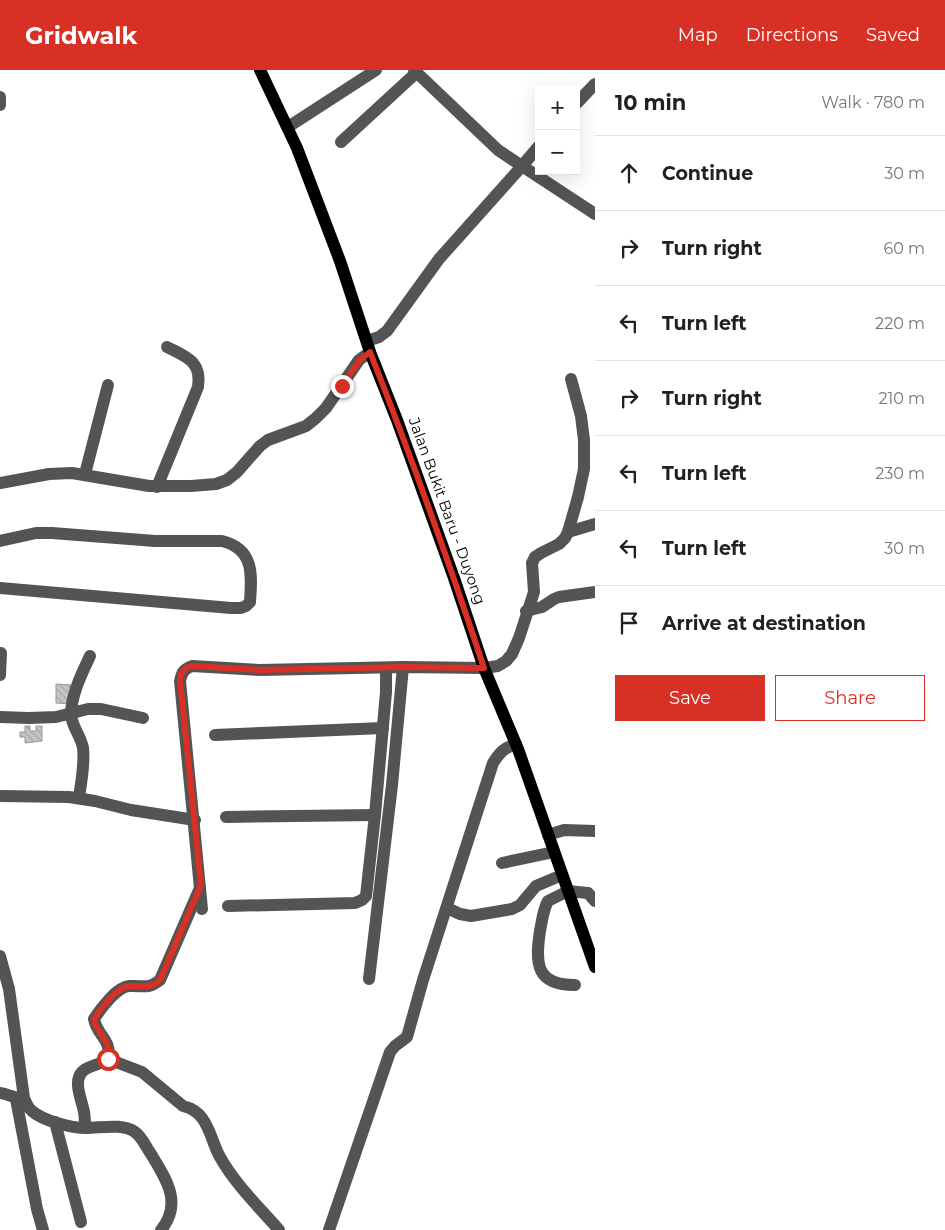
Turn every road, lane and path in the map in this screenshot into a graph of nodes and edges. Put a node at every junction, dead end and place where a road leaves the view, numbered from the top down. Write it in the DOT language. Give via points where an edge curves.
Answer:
graph roads {
  1 [pos="260,70"];
  2 [pos="376,70"];
  3 [pos="415,71"];
  4 [pos="595,84"];
  5 [pos="0,97"];
  6 [pos="580,100"];
  7 [pos="0,105"];
  8 [pos="288,127"];
  9 [pos="341,142"];
  10 [pos="535,151"];
  11 [pos="522,166"];
  12 [pos="595,214"];
  13 [pos="167,346"];
  14 [pos="369,346"];
  15 [pos="571,379"];
  16 [pos="108,385"];
  17 [pos="85,474"];
  18 [pos="0,483"];
  19 [pos="157,486"];
  20 [pos="595,524"];
  21 [pos="568,532"];
  22 [pos="0,541"];
  23 [pos="595,587"];
  24 [pos="0,588"];
  25 [pos="595,592"];
  26 [pos="532,599"];
  27 [pos="526,611"];
  28 [pos="1,653"];
  29 [pos="90,656"];
  30 [pos="403,667"];
  31 [pos="386,668"];
  32 [pos="484,668"];
  33 [pos="0,675"];
  34 [pos="71,713"];
  35 [pos="0,717"];
  36 [pos="143,718"];
  37 [pos="383,728"];
  38 [pos="215,735"];
  39 [pos="516,744"];
  40 [pos="0,796"];
  41 [pos="79,798"];
  42 [pos="375,815"];
  43 [pos="226,818"];
  44 [pos="195,820"];
  45 [pos="595,831"];
  46 [pos="548,835"];
  47 [pos="554,852"];
  48 [pos="502,863"];
  49 [pos="562,875"];
  50 [pos="201,885"];
  51 [pos="568,891"];
  52 [pos="595,901"];
  53 [pos="228,906"];
  54 [pos="202,908"];
  55 [pos="447,908"];
  56 [pos="0,956"];
  57 [pos="595,967"];
  58 [pos="369,979"];
  59 [pos="575,985"];
  60 [pos="108,1059"];
  61 [pos="0,1093"];
  62 [pos="20,1099"];
  63 [pos="55,1122"];
  64 [pos="85,1128"];
  65 [pos="81,1222"];
  66 [pos="44,1230"];
  67 [pos="161,1230"];
  68 [pos="279,1230"];
  69 [pos="329,1230"];
  1 -- 8 [label="main road, Jalan Bukit Baru - Duyong"];
  2 -- 8 [label="street"];
  3 -- 9 [label="street"];
  3 -- 11 [label="street" via="498,150"];
  4 -- 6 [label="street"];
  5 -- 7 [label="street"];
  8 -- 14 [label="main road, Jalan Bukit Baru - Duyong"];
  10 -- 11 [label="street"];
  11 -- 12 [label="street"];
  11 -- 14 [label="street" via="440,259 386,331"];
  13 -- 19 [label="street" via="194,363 199,379"];
  14 -- 19 [label="street" via="316,418 306,426 268,440 227,480 216,484"];
  14 -- 32 [label="main road, Jalan Bukit Baru - Duyong" via="441,540"];
  15 -- 21 [label="street" via="581,416 584,469"];
  16 -- 17 [label="street"];
  17 -- 18 [label="street" via="49,474"];
  17 -- 19 [label="street"];
  20 -- 21 [label="street"];
  21 -- 26 [label="street" via="559,544 535,557 532,563"];
  22 -- 24 [label="street" via="36,533 155,541 222,541 239,549 248,558 251,595 246,606 231,608"];
  23 -- 26 [label="street"];
  25 -- 27 [label="street" via="559,597 542,607"];
  26 -- 27 [label="street"];
  27 -- 32 [label="street" via="512,654 498,666"];
  28 -- 33 [label="street"];
  29 -- 34 [label="street"];
  30 -- 31 [label="street"];
  30 -- 32 [label="street"];
  30 -- 58 [label="street"];
  31 -- 37 [label="street"];
  31 -- 44 [label="street" via="186,668 180,680"];
  32 -- 39 [label="main road, Jalan Bukit Baru - Duyong"];
  34 -- 35 [label="street" via="56,717"];
  34 -- 36 [label="street" via="101,708"];
  34 -- 41 [label="street" via="83,748"];
  37 -- 38 [label="street"];
  37 -- 42 [label="street"];
  39 -- 46 [label="main road, Jalan Bukit Baru - Duyong"];
  39 -- 55 [label="street" via="500,752 493,763"];
  40 -- 41 [label="street"];
  41 -- 44 [label="street"];
  42 -- 43 [label="street"];
  42 -- 53 [label="street" via="368,889 362,900 351,903"];
  44 -- 50 [label="street"];
  45 -- 46 [label="street" via="564,830"];
  46 -- 47 [label="main road, Jalan Bukit Baru - Duyong"];
  47 -- 48 [label="street"];
  47 -- 49 [label="main road, Jalan Bukit Baru - Duyong"];
  49 -- 51 [label="main road, Jalan Bukit Baru - Duyong"];
  49 -- 55 [label="street" via="536,886 520,905 512,909 471,916"];
  50 -- 54 [label="street"];
  50 -- 60 [label="street" via="160,980 145,988 122,988 94,1019 108,1043"];
  51 -- 52 [label="street" via="588,893"];
  51 -- 57 [label="main road, Jalan Bukit Baru - Duyong"];
  51 -- 59 [label="street" via="552,897 545,906 537,952 540,971 546,978 556,983"];
  55 -- 69 [label="street" via="407,1037 390,1052"];
  56 -- 62 [label="street" via="9,989"];
  60 -- 64 [label="street" via="89,1067 78,1079"];
  60 -- 68 [label="street" via="142,1072 183,1106 198,1113 229,1172"];
  61 -- 62 [label="street"];
  62 -- 63 [label="street" via="32,1112"];
  62 -- 66 [label="street" via="37,1209"];
  63 -- 64 [label="street"];
  63 -- 65 [label="street"];
  64 -- 67 [label="street" via="119,1127 135,1132 142,1139 169,1186 172,1209 169,1221"];
}
